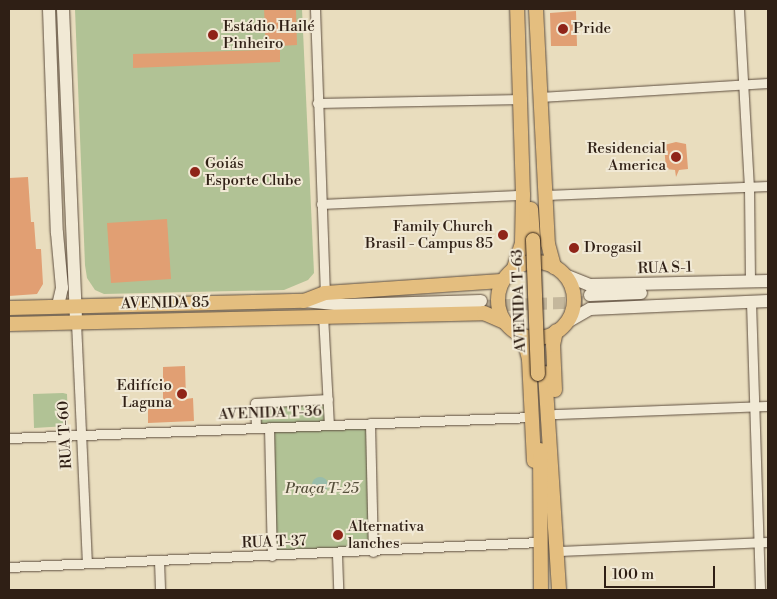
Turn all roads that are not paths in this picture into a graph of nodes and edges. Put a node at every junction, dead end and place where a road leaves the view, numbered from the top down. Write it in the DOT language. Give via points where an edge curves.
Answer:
graph roads {
  1 [pos="50,9"];
  2 [pos="63,9"];
  3 [pos="315,9"];
  4 [pos="517,9"];
  5 [pos="536,9"];
  6 [pos="739,9"];
  7 [pos="768,83"];
  8 [pos="742,84"];
  9 [pos="540,97"];
  10 [pos="522,99"];
  11 [pos="317,103"];
  12 [pos="768,186"];
  13 [pos="749,187"];
  14 [pos="523,195"];
  15 [pos="546,195"];
  16 [pos="321,204"];
  17 [pos="536,240"];
  18 [pos="514,268"];
  19 [pos="560,271"];
  20 [pos="502,281"];
  21 [pos="750,281"];
  22 [pos="768,281"];
  23 [pos="768,286"];
  24 [pos="325,293"];
  25 [pos="768,295"];
  26 [pos="768,300"];
  27 [pos="304,301"];
  28 [pos="751,302"];
  29 [pos="75,305"];
  30 [pos="58,306"];
  31 [pos="9,308"];
  32 [pos="323,315"];
  33 [pos="76,322"];
  34 [pos="504,322"];
  35 [pos="569,322"];
  36 [pos="9,324"];
  37 [pos="556,331"];
  38 [pos="517,333"];
  39 [pos="541,374"];
  40 [pos="328,400"];
  41 [pos="768,406"];
  42 [pos="753,407"];
  43 [pos="555,414"];
  44 [pos="532,418"];
  45 [pos="370,422"];
  46 [pos="329,425"];
  47 [pos="269,427"];
  48 [pos="256,428"];
  49 [pos="81,435"];
  50 [pos="9,438"];
  51 [pos="554,485"];
  52 [pos="539,503"];
  53 [pos="540,542"];
  54 [pos="758,542"];
  55 [pos="768,542"];
  56 [pos="558,550"];
  57 [pos="373,552"];
  58 [pos="337,554"];
  59 [pos="272,556"];
  60 [pos="159,560"];
  61 [pos="87,563"];
  62 [pos="9,567"];
  63 [pos="160,590"];
  64 [pos="338,590"];
  65 [pos="541,590"];
  66 [pos="559,590"];
  67 [pos="760,590"];
  1 -- 30 [label="main road" via="57,233 62,288"];
  2 -- 29 [label="main road, RUA T-60"];
  3 -- 11 [label="street"];
  4 -- 10 [label="main road, AVENIDA T-63"];
  5 -- 9 [label="main road, AVENIDA T-63"];
  6 -- 8 [label="street"];
  7 -- 8 [label="street"];
  8 -- 9 [label="street"];
  8 -- 13 [label="street"];
  9 -- 15 [label="main road, AVENIDA T-63"];
  9 -- 17 [label="main road, AVENIDA T-63" via="536,126"];
  10 -- 11 [label="street"];
  10 -- 14 [label="main road, AVENIDA T-63"];
  10 -- 17 [label="main road, AVENIDA T-63" via="528,120"];
  11 -- 16 [label="street"];
  12 -- 13 [label="street"];
  13 -- 15 [label="street"];
  13 -- 21 [label="street"];
  14 -- 16 [label="street"];
  14 -- 18 [label="main road, AVENIDA T-63" via="522,243"];
  15 -- 19 [label="main road, AVENIDA T-63" via="548,244"];
  16 -- 24 [label="street"];
  17 -- 39 [label="main road, AVENIDA T-63, bridge"];
  18 -- 19 [label="main road" via="537,262"];
  18 -- 20 [label="main road"];
  19 -- 21 [label="main road, RUA S-1" via="590,286"];
  19 -- 35 [label="main road" via="575,289 575,305"];
  20 -- 24 [label="main road, AVENIDA 85"];
  20 -- 34 [label="main road" via="497,302"];
  21 -- 22 [label="main road, RUA S-1"];
  23 -- 25 [label="main road, RUA S-1" via="590,298"];
  24 -- 27 [label="main road, AVENIDA 85"];
  26 -- 28 [label="main road"];
  27 -- 29 [label="main road, AVENIDA 85"];
  27 -- 32 [label="main road, AVENIDA 85" via="345,305 481,303"];
  28 -- 35 [label="main road" via="590,308"];
  28 -- 42 [label="street"];
  29 -- 30 [label="main road, AVENIDA 85"];
  29 -- 33 [label="main road, RUA T-60"];
  30 -- 31 [label="main road, AVENIDA 85"];
  32 -- 33 [label="main road, AVENIDA 85"];
  32 -- 34 [label="main road, AVENIDA 85" via="484,313"];
  32 -- 40 [label="street"];
  33 -- 36 [label="main road, AVENIDA 85"];
  33 -- 49 [label="street, RUA T-60"];
  34 -- 38 [label="main road"];
  35 -- 37 [label="main road"];
  37 -- 38 [label="main road" via="534,338"];
  37 -- 43 [label="main road, AVENIDA T-63" via="553,345"];
  38 -- 44 [label="main road, AVENIDA T-63" via="526,344"];
  39 -- 51 [label="main road, AVENIDA T-63"];
  39 -- 52 [label="main road, AVENIDA T-63"];
  40 -- 46 [label="street"];
  40 -- 48 [label="street" via="255,402"];
  41 -- 42 [label="street"];
  42 -- 43 [label="street"];
  42 -- 54 [label="street"];
  43 -- 51 [label="main road, AVENIDA T-63"];
  44 -- 45 [label="street, AVENIDA T-36"];
  44 -- 52 [label="main road, AVENIDA T-63"];
  45 -- 46 [label="street, AVENIDA T-36"];
  45 -- 57 [label="street"];
  46 -- 47 [label="street, AVENIDA T-36"];
  47 -- 48 [label="street, AVENIDA T-36"];
  47 -- 59 [label="street"];
  48 -- 49 [label="street, AVENIDA T-36"];
  49 -- 50 [label="street, AVENIDA T-36"];
  49 -- 61 [label="street, RUA T-60"];
  51 -- 56 [label="main road, AVENIDA T-63"];
  52 -- 53 [label="main road, AVENIDA T-63"];
  53 -- 57 [label="street, RUA T-37"];
  53 -- 65 [label="main road, AVENIDA T-63"];
  54 -- 55 [label="street"];
  54 -- 56 [label="street"];
  54 -- 67 [label="street"];
  56 -- 66 [label="main road, AVENIDA T-63"];
  57 -- 58 [label="street, RUA T-37"];
  58 -- 59 [label="street, RUA T-37"];
  58 -- 64 [label="street"];
  59 -- 60 [label="street, RUA T-37"];
  60 -- 61 [label="street, RUA T-37"];
  60 -- 63 [label="street"];
  61 -- 62 [label="street, RUA T-37"];
}
